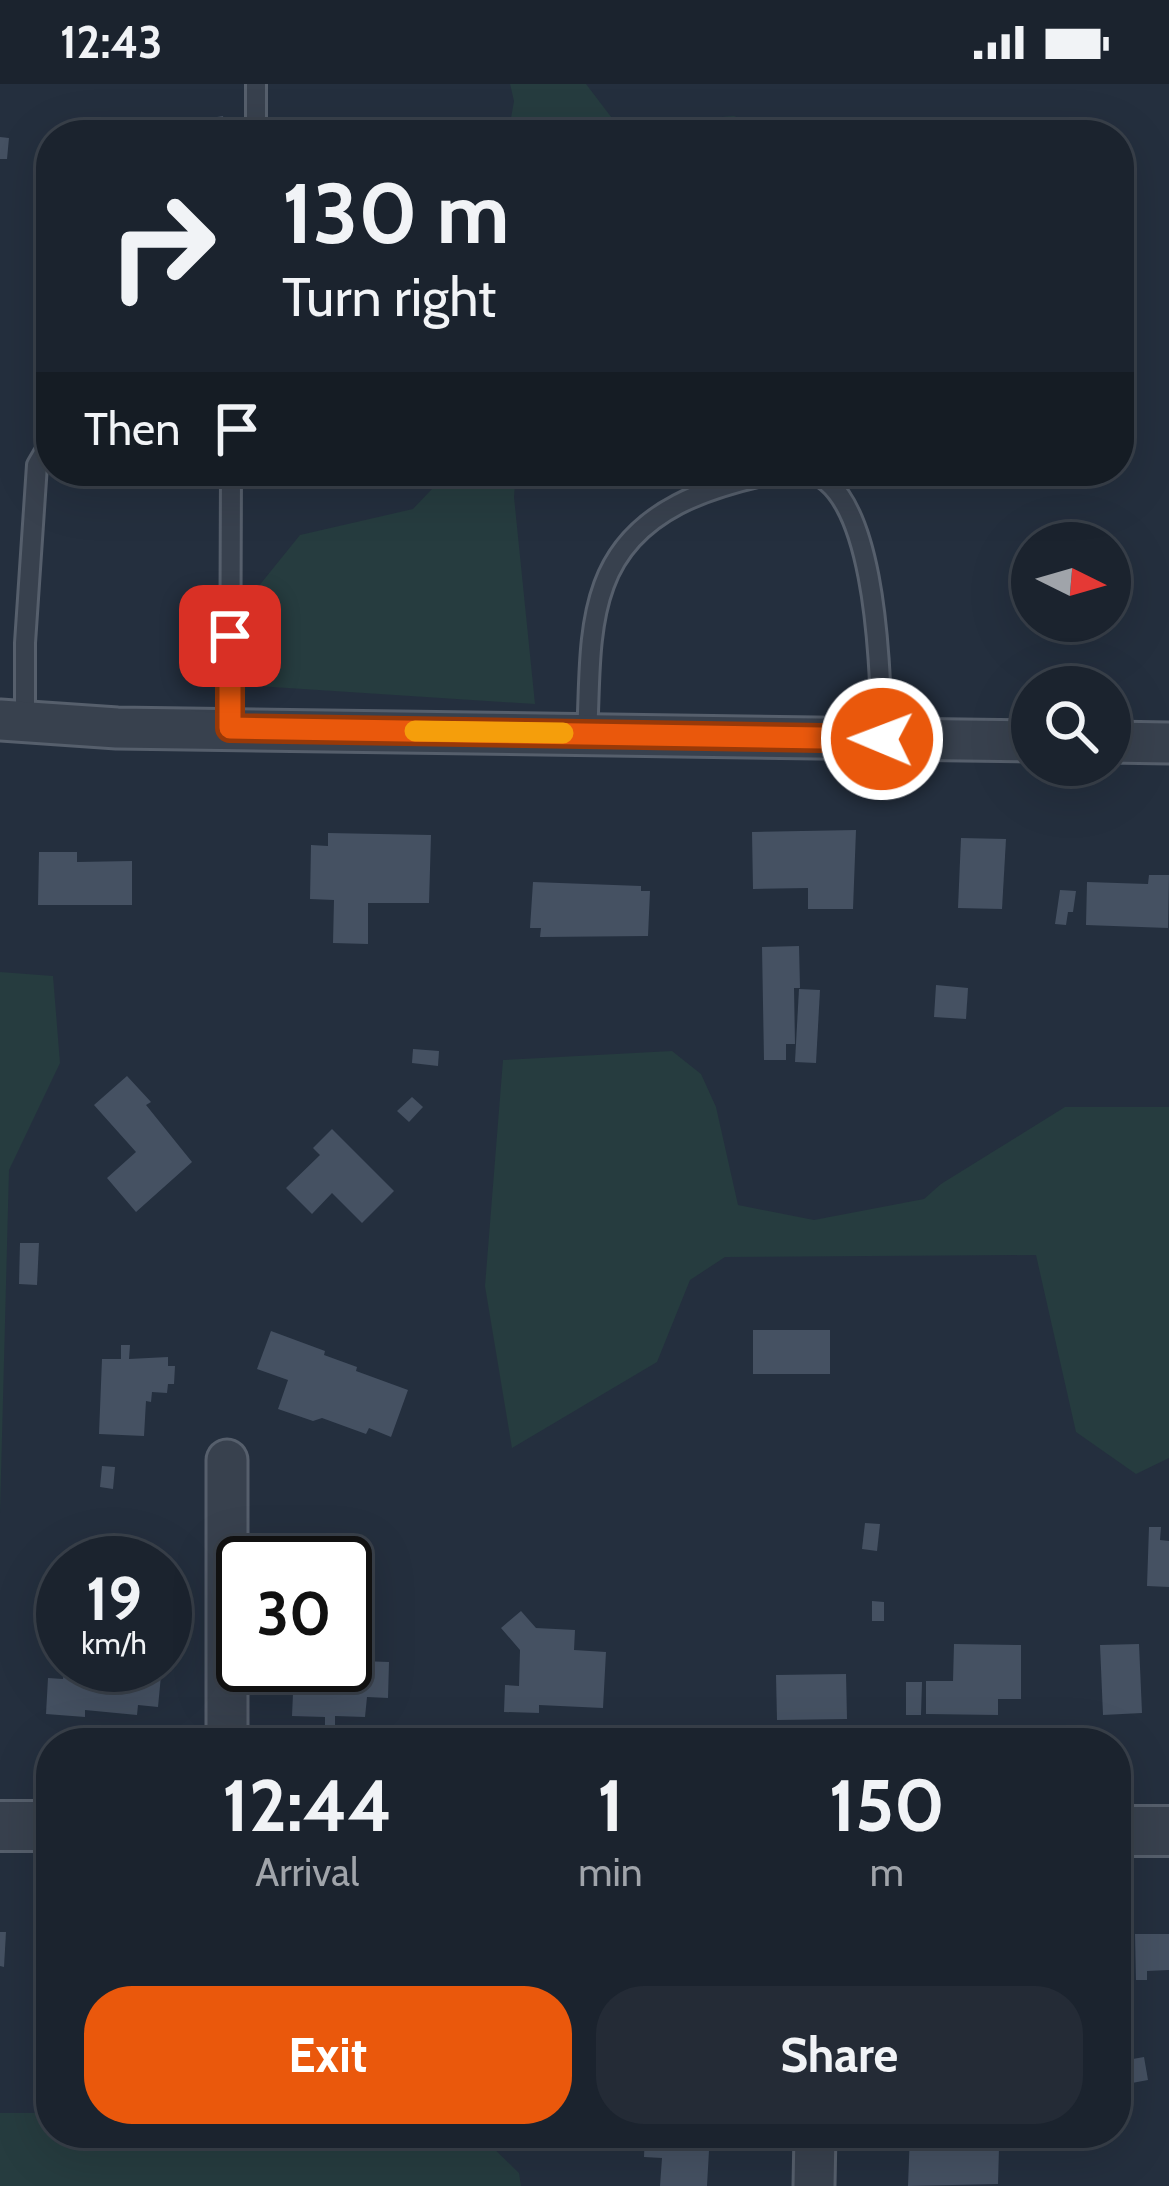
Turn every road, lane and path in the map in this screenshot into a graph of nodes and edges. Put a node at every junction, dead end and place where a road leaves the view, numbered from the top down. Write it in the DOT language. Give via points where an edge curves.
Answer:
graph roads {
  1 [pos="256,84"];
  2 [pos="256,120"];
  3 [pos="36,480"];
  4 [pos="232,486"];
  5 [pos="720,486"];
  6 [pos="832,486"];
  7 [pos="12,721"];
  8 [pos="230,728"];
  9 [pos="587,734"];
  10 [pos="882,739"];
  11 [pos="1011,741"];
  12 [pos="1131,742"];
  13 [pos="1169,743"];
  14 [pos="227,1460"];
  15 [pos="227,1728"];
  16 [pos="0,1826"];
  17 [pos="36,1826"];
  18 [pos="1131,1831"];
  19 [pos="1169,1831"];
  20 [pos="814,2148"];
  21 [pos="814,2186"];
  1 -- 2 [label="lane"];
  3 -- 7 [label="lane"];
  4 -- 8 [label="lane"];
  5 -- 9 [label="lane" via="698,491 639,530 605,583"];
  6 -- 10 [label="lane" via="844,500 872,586"];
  7 -- 8 [label="street"];
  8 -- 9 [label="street"];
  9 -- 10 [label="street"];
  10 -- 11 [label="street"];
  12 -- 13 [label="street"];
  14 -- 15 [label="street"];
  16 -- 17 [label="street"];
  18 -- 19 [label="street"];
  20 -- 21 [label="street"];
}
